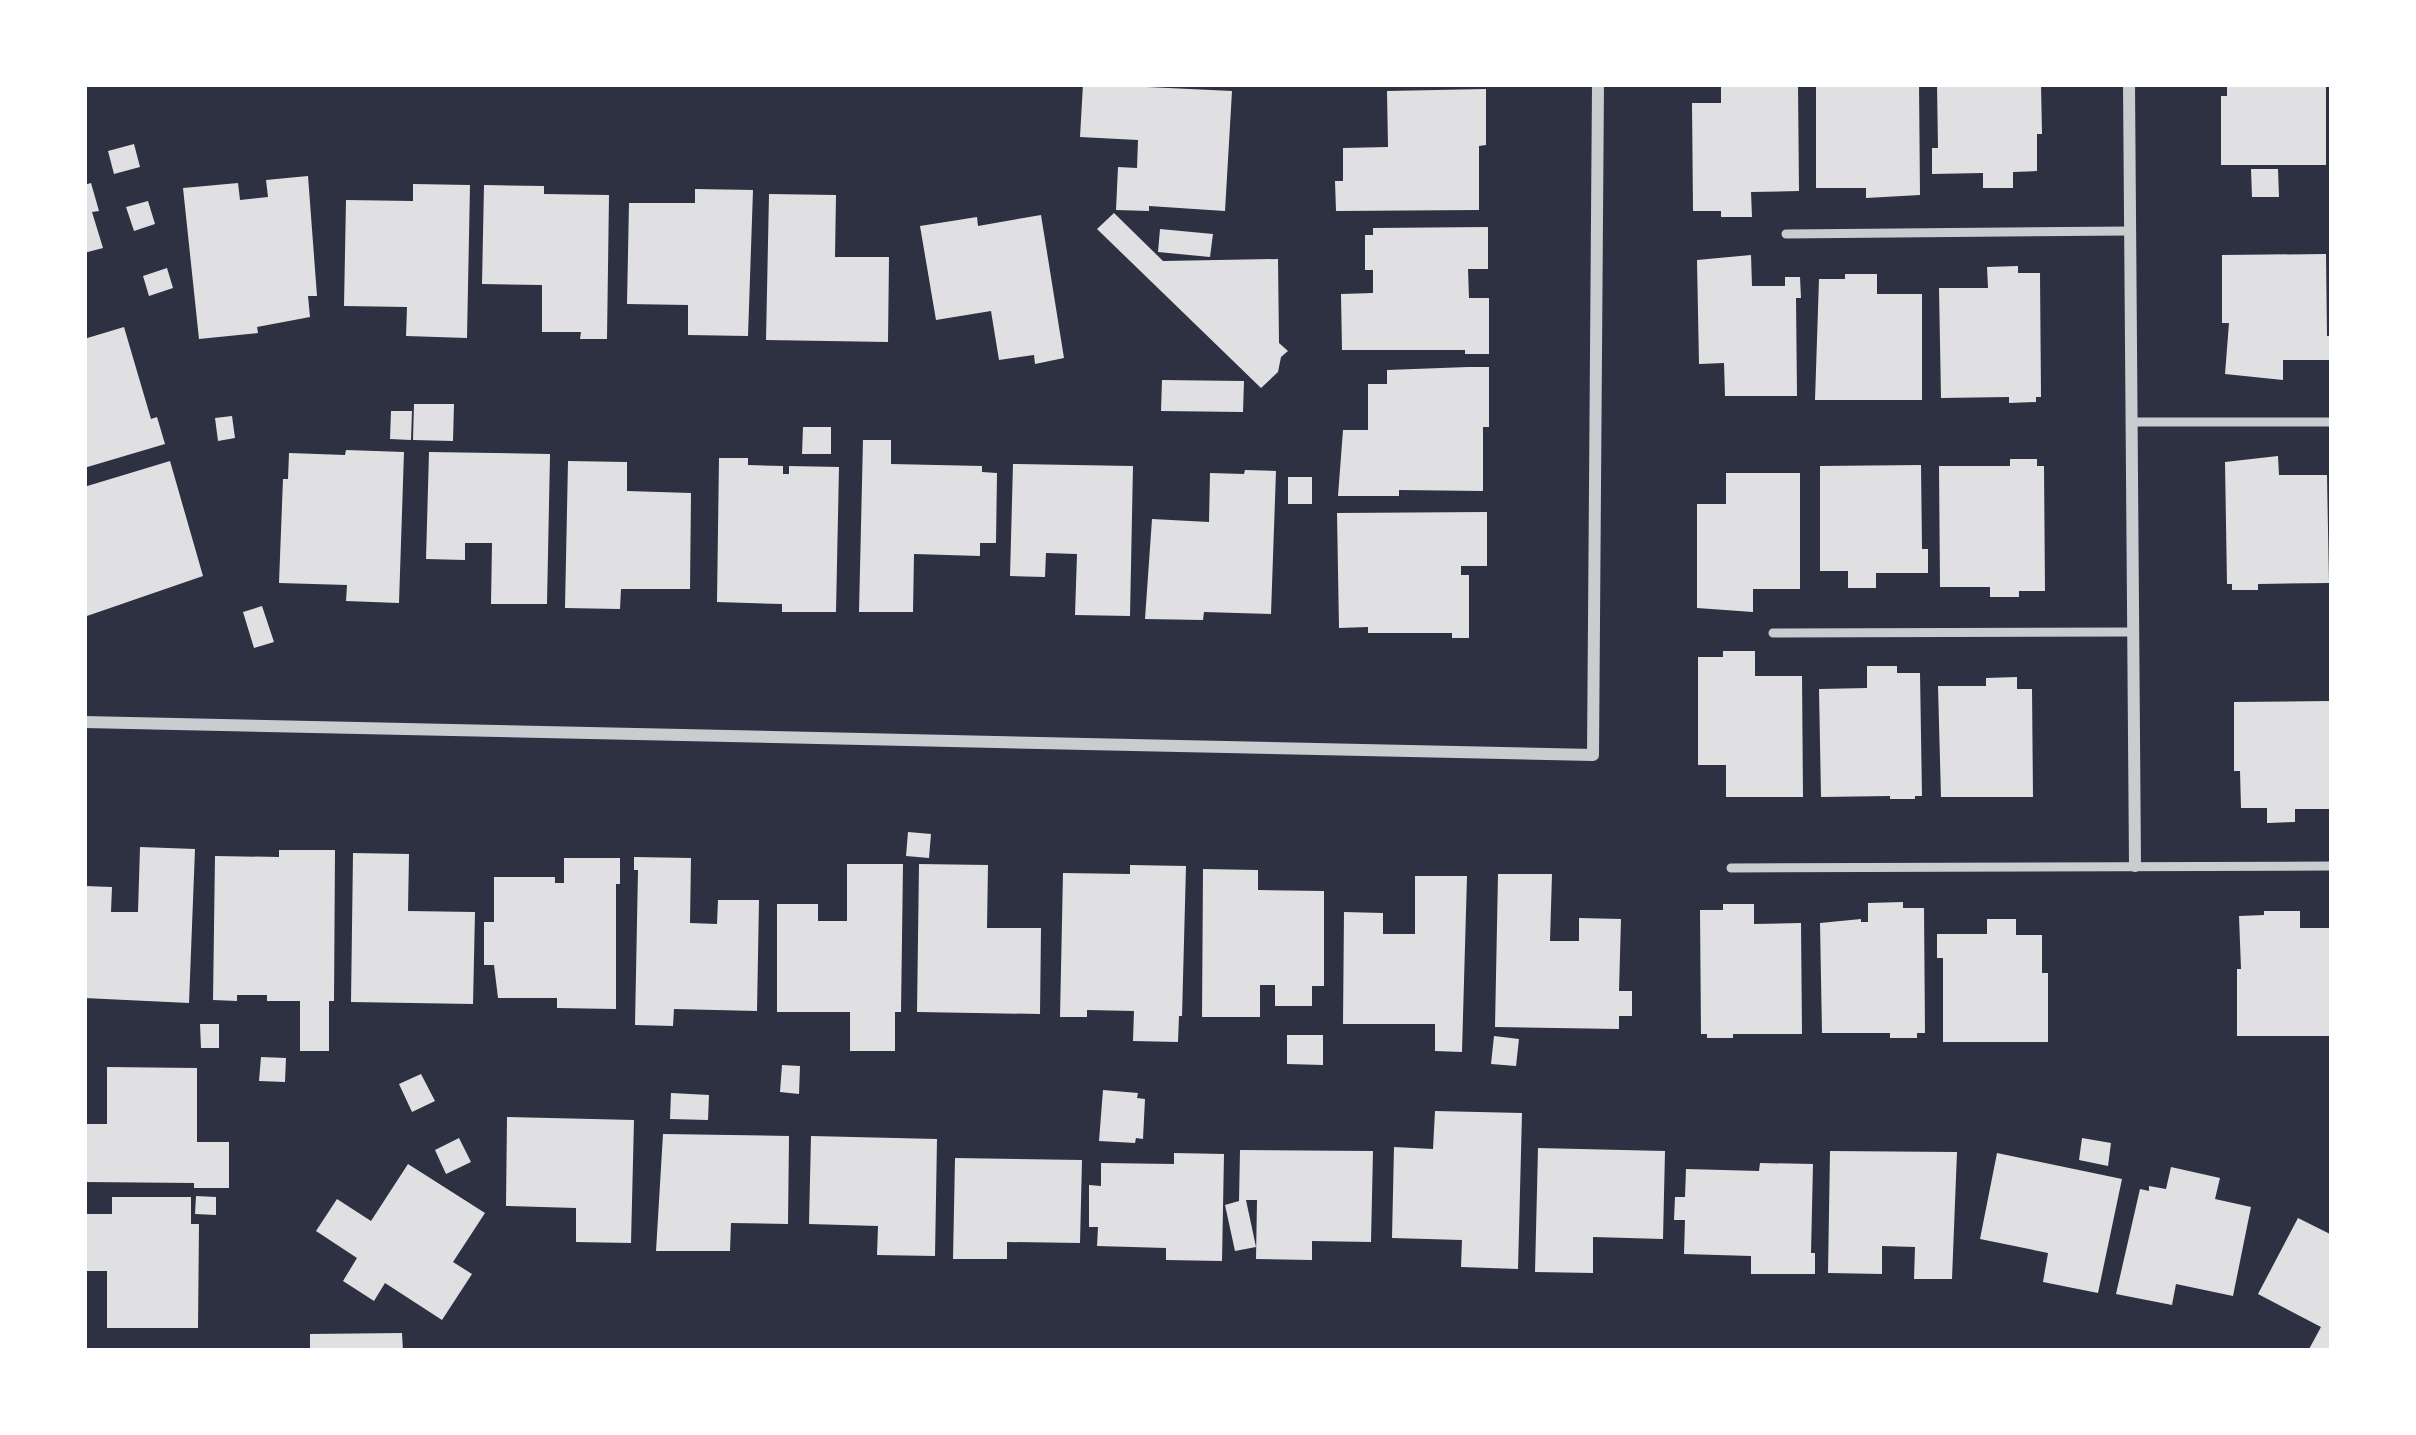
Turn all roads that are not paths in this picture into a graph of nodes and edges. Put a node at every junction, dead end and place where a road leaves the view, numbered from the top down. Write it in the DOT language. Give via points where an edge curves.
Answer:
graph roads {
  1 [pos="1598,84"];
  2 [pos="2129,84"];
  3 [pos="2130,231"];
  4 [pos="1786,235"];
  5 [pos="2132,422"];
  6 [pos="2332,422"];
  7 [pos="2133,632"];
  8 [pos="1773,633"];
  9 [pos="84,722"];
  10 [pos="2134,866"];
  11 [pos="2332,866"];
  12 [pos="1731,868"];
  1 -- 9 [label="street" via="1593,755"];
  2 -- 3 [label="street"];
  3 -- 4 [label="lane"];
  3 -- 5 [label="street"];
  5 -- 6 [label="lane"];
  5 -- 7 [label="street"];
  7 -- 8 [label="lane"];
  7 -- 10 [label="street"];
  10 -- 11 [label="lane"];
  10 -- 12 [label="lane"];
}
